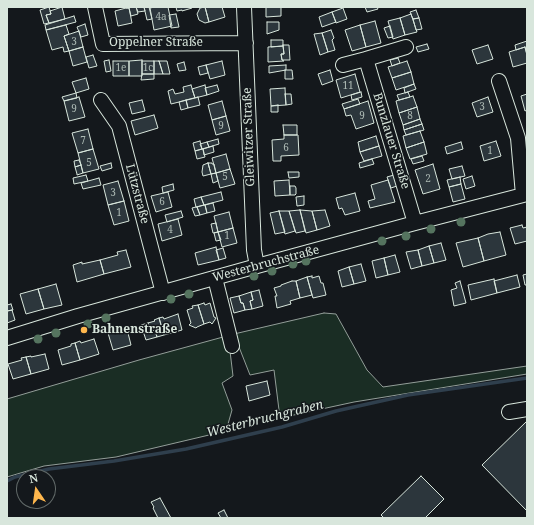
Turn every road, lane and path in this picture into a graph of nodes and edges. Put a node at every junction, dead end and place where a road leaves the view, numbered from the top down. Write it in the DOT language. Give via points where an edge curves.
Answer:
graph roads {
  1 [pos="95,7"];
  2 [pos="244,7"];
  3 [pos="246,43"];
  4 [pos="406,48"];
  5 [pos="366,59"];
  6 [pos="343,65"];
  7 [pos="500,81"];
  8 [pos="101,100"];
  9 [pos="525,195"];
  10 [pos="416,223"];
  11 [pos="257,266"];
  12 [pos="215,278"];
  13 [pos="163,293"];
  14 [pos="7,338"];
  15 [pos="232,346"];
  16 [pos="527,409"];
  17 [pos="509,412"];
  1 -- 3 [label="street, Oppelner Straße" via="103,44"];
  2 -- 3 [label="street, Gleiwitzer Straße"];
  3 -- 11 [label="street, Gleiwitzer Straße" via="254,250"];
  4 -- 5 [label="street"];
  5 -- 6 [label="street"];
  5 -- 10 [label="street, Bunzlauer Straße"];
  7 -- 9 [label="street" via="518,138"];
  8 -- 13 [label="street, Lützstraße" via="119,126"];
  9 -- 10 [label="street, Westerbruchstraße"];
  10 -- 11 [label="street, Westerbruchstraße"];
  11 -- 12 [label="street, Westerbruchstraße"];
  12 -- 13 [label="street, Westerbruchstraße"];
  12 -- 15 [label="street"];
  13 -- 14 [label="street, Westerbruchstraße"];
  16 -- 17 [label="street"];
}
